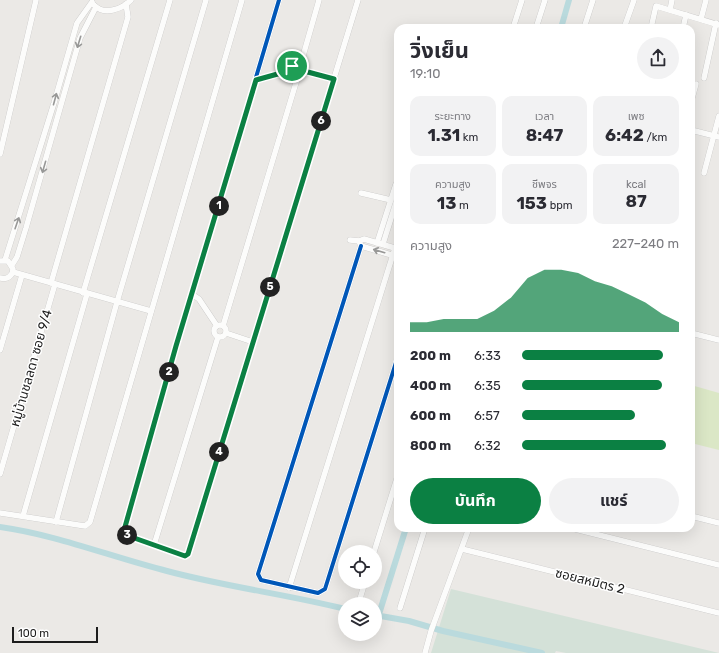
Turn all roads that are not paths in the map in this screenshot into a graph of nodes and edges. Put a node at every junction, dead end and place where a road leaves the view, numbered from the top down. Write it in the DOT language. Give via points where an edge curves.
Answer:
graph roads {
  1 [pos="36,0"];
  2 [pos="170,0"];
  3 [pos="206,0"];
  4 [pos="242,0"];
  5 [pos="279,0"];
  6 [pos="319,0"];
  7 [pos="358,0"];
  8 [pos="522,0"];
  9 [pos="545,0"];
  10 [pos="593,0"];
  11 [pos="634,0"];
  12 [pos="672,0"];
  13 [pos="706,0"];
  14 [pos="129,2"];
  15 [pos="93,3"];
  16 [pos="670,10"];
  17 [pos="686,15"];
  18 [pos="701,19"];
  19 [pos="514,24"];
  20 [pos="537,24"];
  21 [pos="585,24"];
  22 [pos="625,24"];
  23 [pos="652,24"];
  24 [pos="684,24"];
  25 [pos="717,24"];
  26 [pos="301,63"];
  27 [pos="292,70"];
  28 [pos="304,71"];
  29 [pos="298,76"];
  30 [pos="704,78"];
  31 [pos="334,79"];
  32 [pos="256,80"];
  33 [pos="696,84"];
  34 [pos="695,88"];
  35 [pos="719,116"];
  36 [pos="48,125"];
  37 [pos="55,127"];
  38 [pos="695,131"];
  39 [pos="716,136"];
  40 [pos="0,154"];
  41 [pos="704,173"];
  42 [pos="394,190"];
  43 [pos="361,193"];
  44 [pos="391,200"];
  45 [pos="394,206"];
  46 [pos="350,240"];
  47 [pos="380,243"];
  48 [pos="360,244"];
  49 [pos="394,247"];
  50 [pos="394,256"];
  51 [pos="394,259"];
  52 [pos="2,261"];
  53 [pos="12,265"];
  54 [pos="13,272"];
  55 [pos="22,275"];
  56 [pos="1,279"];
  57 [pos="53,284"];
  58 [pos="85,293"];
  59 [pos="193,295"];
  60 [pos="117,302"];
  61 [pos="151,311"];
  62 [pos="220,326"];
  63 [pos="226,333"];
  64 [pos="695,334"];
  65 [pos="218,337"];
  66 [pos="719,340"];
  67 [pos="253,342"];
  68 [pos="0,350"];
  69 [pos="394,369"];
  70 [pos="0,474"];
  71 [pos="394,488"];
  72 [pos="0,513"];
  73 [pos="23,516"];
  74 [pos="695,517"];
  75 [pos="56,522"];
  76 [pos="719,523"];
  77 [pos="424,532"];
  78 [pos="468,532"];
  79 [pos="586,532"];
  80 [pos="154,545"];
  81 [pos="376,545"];
  82 [pos="462,549"];
  83 [pos="719,565"];
  84 [pos="289,588"];
  85 [pos="400,608"];
  86 [pos="719,613"];
  87 [pos="425,653"];
  1 -- 40 [label="street"];
  2 -- 58 [label="street"];
  3 -- 60 [label="street"];
  4 -- 61 [label="street"];
  5 -- 32 [label="street"];
  6 -- 26 [label="street"];
  7 -- 31 [label="street"];
  8 -- 19 [label="street"];
  9 -- 20 [label="street"];
  10 -- 21 [label="street"];
  11 -- 22 [label="street"];
  12 -- 16 [label="street"];
  13 -- 18 [label="street"];
  14 -- 15 [label="street" via="109,11"];
  14 -- 57 [label="street, หมู่บ้านชลลดา ซอย 9/4" via="128,17"];
  36 -- 15 [label="street, one-way" via="77,23"];
  15 -- 37 [label="street, one-way" via="80,38"];
  16 -- 17 [label="street"];
  16 -- 23 [label="street" via="656,6"];
  17 -- 18 [label="street"];
  17 -- 24 [label="street"];
  18 -- 25 [label="street"];
  25 -- 30 [label="street"];
  26 -- 27 [label="street" via="294,64"];
  26 -- 28 [label="street"];
  27 -- 29 [label="street"];
  27 -- 32 [label="street"];
  28 -- 29 [label="street"];
  28 -- 31 [label="street"];
  29 -- 62 [label="street"];
  31 -- 67 [label="street"];
  32 -- 59 [label="street"];
  33 -- 34 [label="street"];
  35 -- 39 [label="street"];
  36 -- 37 [label="street"];
  52 -- 36 [label="street, one-way"];
  37 -- 53 [label="street, one-way" via="17,257"];
  38 -- 39 [label="street"];
  39 -- 41 [label="street"];
  42 -- 44 [label="street"];
  43 -- 44 [label="street"];
  44 -- 47 [label="street"];
  45 -- 47 [label="street"];
  46 -- 48 [label="street"];
  47 -- 48 [label="street" via="364,239"];
  47 -- 49 [label="street"];
  50 -- 48 [label="street, one-way"];
  48 -- 84 [label="street" via="258,574 261,580"];
  51 -- 84 [label="street"];
  52 -- 53 [label="street"];
  53 -- 54 [label="street"];
  54 -- 55 [label="street"];
  54 -- 56 [label="street" via="8,278"];
  55 -- 57 [label="street"];
  55 -- 68 [label="street"];
  57 -- 58 [label="street"];
  57 -- 70 [label="street, หมู่บ้านชลลดา ซอย 9/4"];
  58 -- 60 [label="street"];
  58 -- 73 [label="street"];
  59 -- 62 [label="street"];
  59 -- 80 [label="street" via="123,534"];
  60 -- 61 [label="street"];
  60 -- 75 [label="street"];
  61 -- 75 [label="street" via="90,522 85,526"];
  62 -- 63 [label="street" via="226,329"];
  62 -- 65 [label="street" via="214,332"];
  63 -- 65 [label="street"];
  63 -- 67 [label="street"];
  64 -- 66 [label="street"];
  65 -- 80 [label="street"];
  67 -- 80 [label="street" via="188,554 185,556"];
  69 -- 84 [label="street" via="325,589 318,592"];
  71 -- 81 [label="street"];
  72 -- 73 [label="street"];
  73 -- 75 [label="street"];
  74 -- 76 [label="street"];
  77 -- 85 [label="street"];
  78 -- 82 [label="street"];
  79 -- 83 [label="street"];
  82 -- 86 [label="street, ซอยสหมิตร 2"];
  82 -- 87 [label="street"];
}
